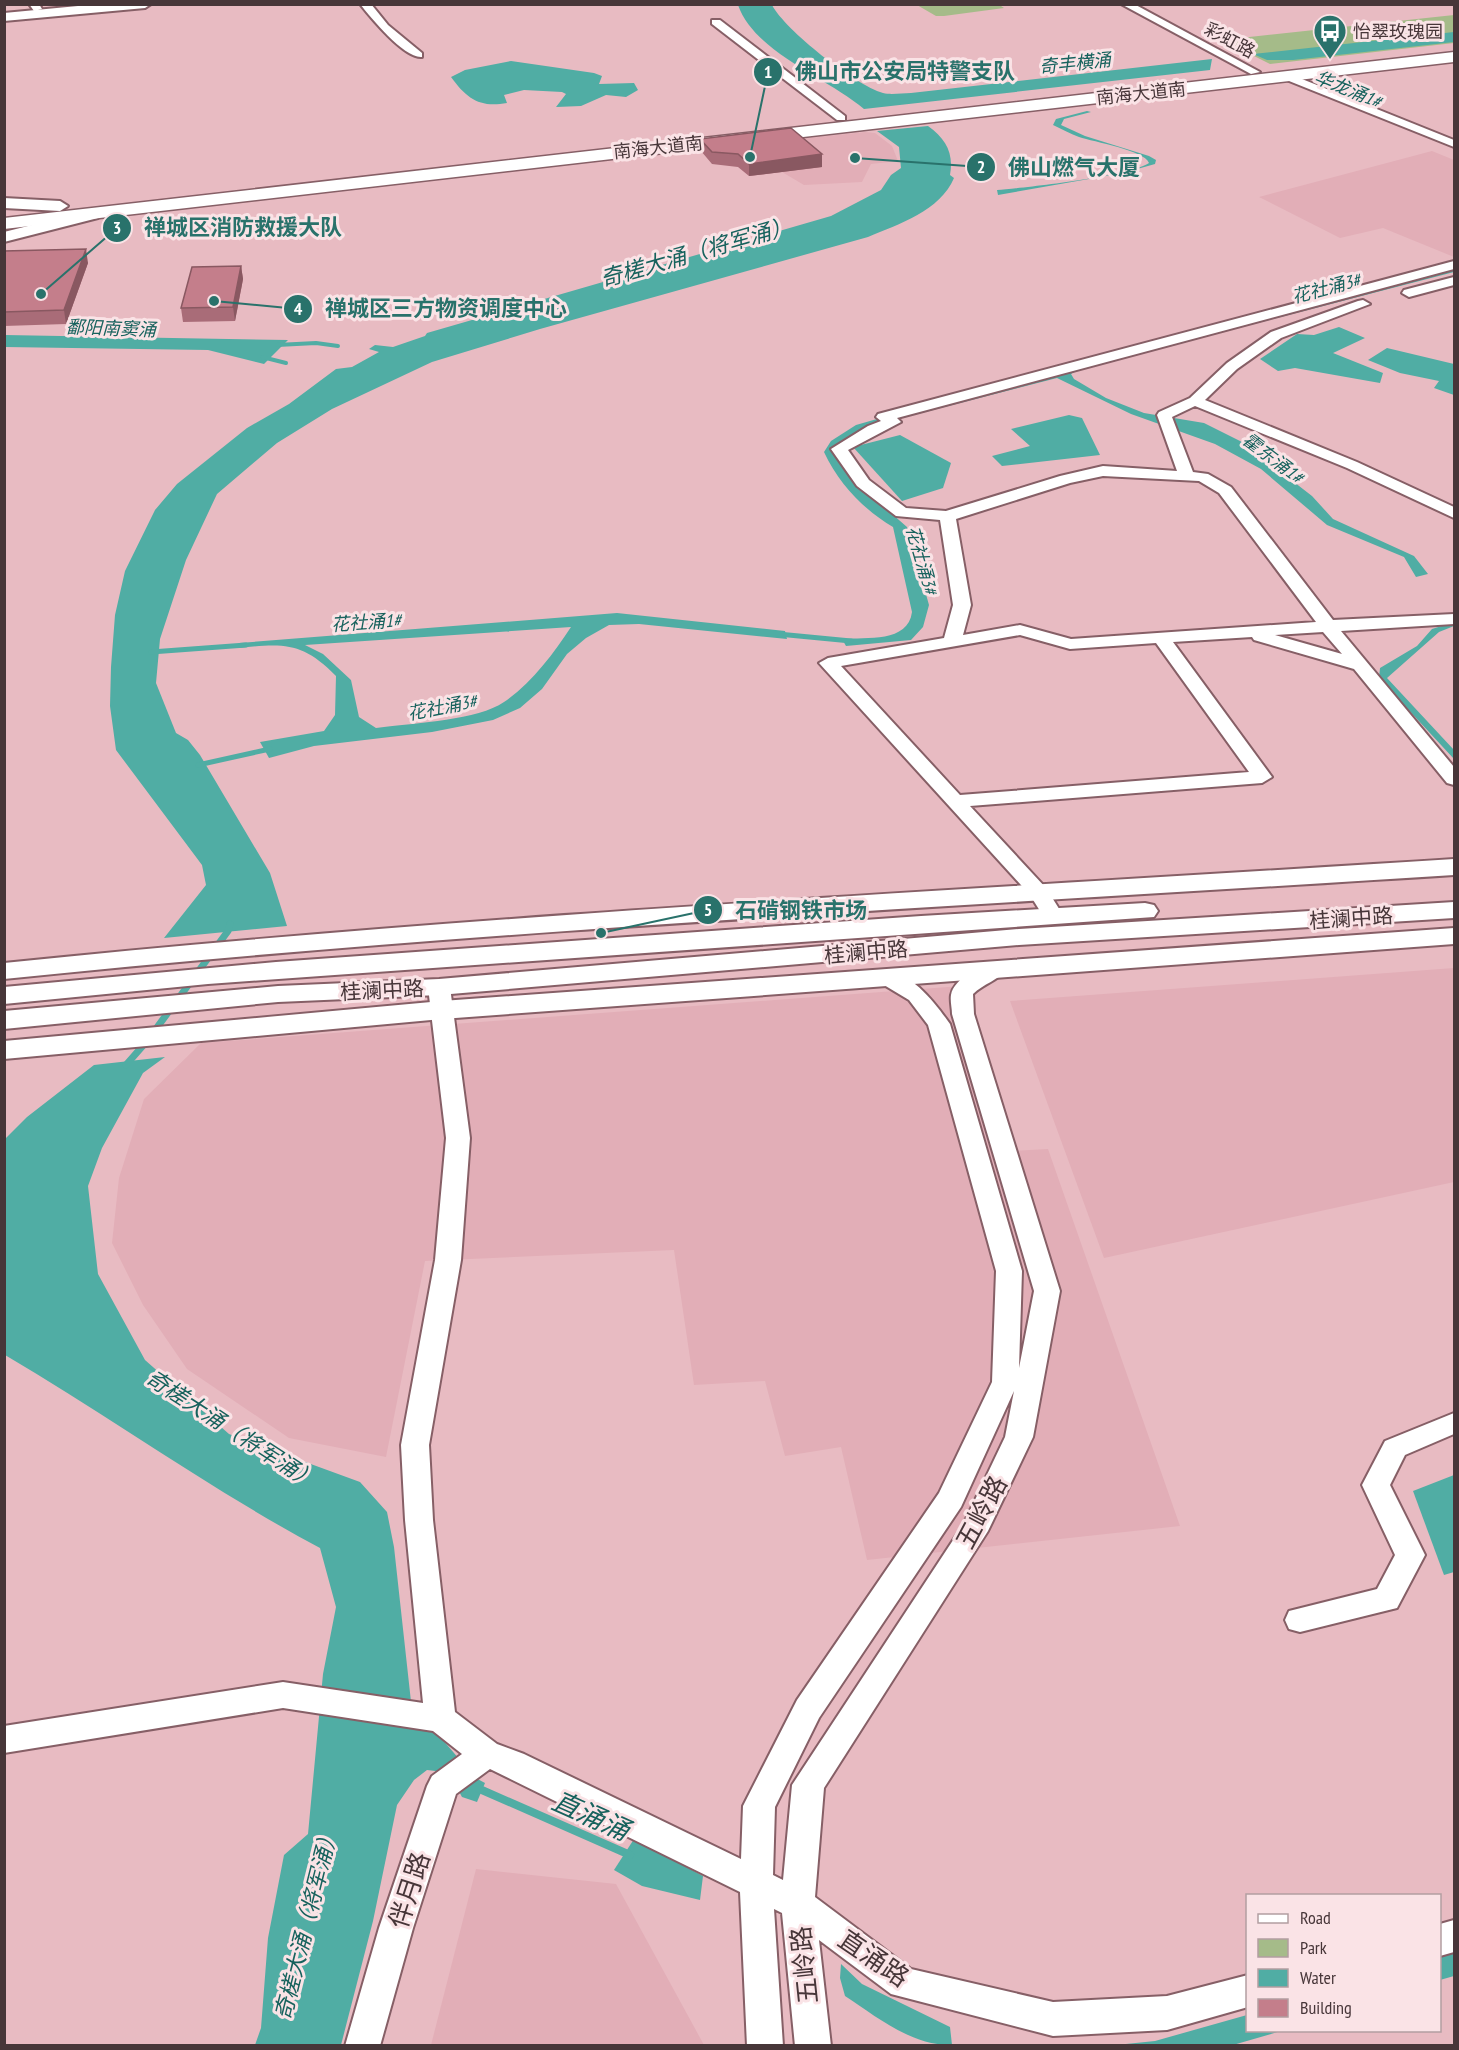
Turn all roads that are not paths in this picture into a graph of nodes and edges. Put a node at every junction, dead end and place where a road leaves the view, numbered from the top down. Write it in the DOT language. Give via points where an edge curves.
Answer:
graph roads {
  1 [pos="89,4"];
  2 [pos="145,4"];
  3 [pos="365,4"];
  4 [pos="1126,4"];
  5 [pos="1139,4"];
  6 [pos="35,7"];
  7 [pos="4,12"];
  8 [pos="4,17"];
  9 [pos="716,22"];
  10 [pos="1455,48"];
  11 [pos="418,55"];
  12 [pos="1231,56"];
  13 [pos="1455,57"];
  14 [pos="1256,69"];
  15 [pos="1287,77"];
  16 [pos="950,110"];
  17 [pos="846,122"];
  18 [pos="1455,144"];
  19 [pos="4,203"];
  20 [pos="60,206"];
  21 [pos="4,212"];
  22 [pos="103,212"];
  23 [pos="4,224"];
  24 [pos="4,237"];
  25 [pos="1455,265"];
  26 [pos="1455,281"];
  27 [pos="1399,295"];
  28 [pos="1377,301"];
  29 [pos="1195,400"];
  30 [pos="1187,476"];
  31 [pos="1455,513"];
  32 [pos="947,516"];
  33 [pos="1455,619"];
  34 [pos="1328,626"];
  35 [pos="1244,632"];
  36 [pos="1161,638"];
  37 [pos="952,641"];
  38 [pos="1360,665"];
  39 [pos="1455,779"];
  40 [pos="955,801"];
  41 [pos="1455,867"];
  42 [pos="1455,892"];
  43 [pos="1046,903"];
  44 [pos="1455,910"];
  45 [pos="1256,924"];
  46 [pos="1455,936"];
  47 [pos="1051,965"];
  48 [pos="996,969"];
  49 [pos="4,971"];
  50 [pos="560,977"];
  51 [pos="887,977"];
  52 [pos="281,981"];
  53 [pos="738,988"];
  54 [pos="4,996"];
  55 [pos="440,999"];
  56 [pos="4,1020"];
  57 [pos="939,1024"];
  58 [pos="969,1032"];
  59 [pos="4,1050"];
  60 [pos="1455,1423"];
  61 [pos="1300,1620"];
  62 [pos="440,1719"];
  63 [pos="4,1740"];
  64 [pos="486,1754"];
  65 [pos="756,1886"];
  66 [pos="798,1904"];
  67 [pos="1246,1992"];
  68 [pos="362,2046"];
  69 [pos="765,2046"];
  70 [pos="813,2046"];
  1 -- 6 [label="main road"];
  2 -- 8 [label="main road"];
  3 -- 11 [label="street" via="384,27"];
  4 -- 12 [label="street, 彩虹路"];
  5 -- 12 [label="street, 彩虹路"];
  6 -- 7 [label="main road"];
  9 -- 17 [label="street"];
  10 -- 14 [label="highway, 南海大道南"];
  12 -- 14 [label="street, 彩虹路"];
  13 -- 15 [label="highway, 南海大道南"];
  14 -- 16 [label="highway, 南海大道南"];
  15 -- 16 [label="highway, 南海大道南"];
  15 -- 18 [label="street"];
  16 -- 17 [label="highway, 南海大道南"];
  17 -- 20 [label="highway, 南海大道南"];
  17 -- 22 [label="highway, 南海大道南"];
  19 -- 20 [label="main road"];
  20 -- 21 [label="highway, 南海大道南"];
  22 -- 23 [label="highway, 南海大道南"];
  22 -- 24 [label="main road"];
  25 -- 32 [label="street" via="887,419 894,422 839,449 863,483 902,513"];
  26 -- 27 [label="street"];
  28 -- 29 [label="street" via="1276,335 1232,366"];
  29 -- 30 [label="street" via="1166,422"];
  29 -- 31 [label="street"];
  30 -- 32 [label="street" via="1103,471"];
  30 -- 34 [label="street" via="1202,477 1225,490"];
  32 -- 37 [label="street" via="962,605"];
  33 -- 34 [label="street"];
  34 -- 35 [label="street"];
  34 -- 38 [label="street"];
  35 -- 36 [label="street"];
  35 -- 38 [label="street"];
  36 -- 37 [label="street" via="1071,644 1020,630"];
  36 -- 40 [label="street" via="1262,777"];
  37 -- 40 [label="street" via="828,663"];
  38 -- 39 [label="street"];
  40 -- 43 [label="street"];
  41 -- 43 [label="main road"];
  42 -- 43 [label="main road, 桂澜中路" via="1246,907"];
  43 -- 49 [label="main road" via="295,942"];
  43 -- 52 [label="main road, 桂澜中路" via="436,960"];
  44 -- 45 [label="main road, 桂澜中路"];
  45 -- 47 [label="main road" via="1230,934 1152,941"];
  45 -- 50 [label="main road, 桂澜中路" via="1019,937"];
  46 -- 47 [label="main road"];
  47 -- 48 [label="main road"];
  48 -- 51 [label="main road"];
  48 -- 58 [label="street, 五岭路" via="974,980 962,993"];
  50 -- 53 [label="main road"];
  50 -- 55 [label="main road, 桂澜中路"];
  51 -- 53 [label="main road"];
  51 -- 57 [label="street, 五岭路" via="917,995"];
  52 -- 54 [label="main road" via="94,984"];
  52 -- 55 [label="main road, 桂澜中路"];
  52 -- 56 [label="main road"];
  53 -- 55 [label="main road"];
  55 -- 59 [label="main road" via="254,1029"];
  55 -- 62 [label="street" via="458,1138 448,1260 415,1445"];
  57 -- 58 [label="street" via="947,1017 956,1017"];
  57 -- 65 [label="street, 五岭路" via="1009,1272 1005,1382 951,1499 808,1709 759,1806"];
  58 -- 66 [label="street, 五岭路" via="1047,1291 1019,1437 974,1531 808,1785"];
  60 -- 61 [label="street" via="1395,1448 1376,1485 1410,1555 1387,1599"];
  62 -- 63 [label="street" via="283,1695"];
  62 -- 64 [label="street, 直涌路"];
  64 -- 65 [label="street, 直涌路"];
  64 -- 68 [label="street, 伴月路" via="443,1786"];
  65 -- 66 [label="street, 直涌路"];
  65 -- 69 [label="street, 五岭路"];
  66 -- 67 [label="street, 直涌路" via="903,1983 1053,2019 1167,2013"];
  66 -- 70 [label="street, 五岭路"];
}
